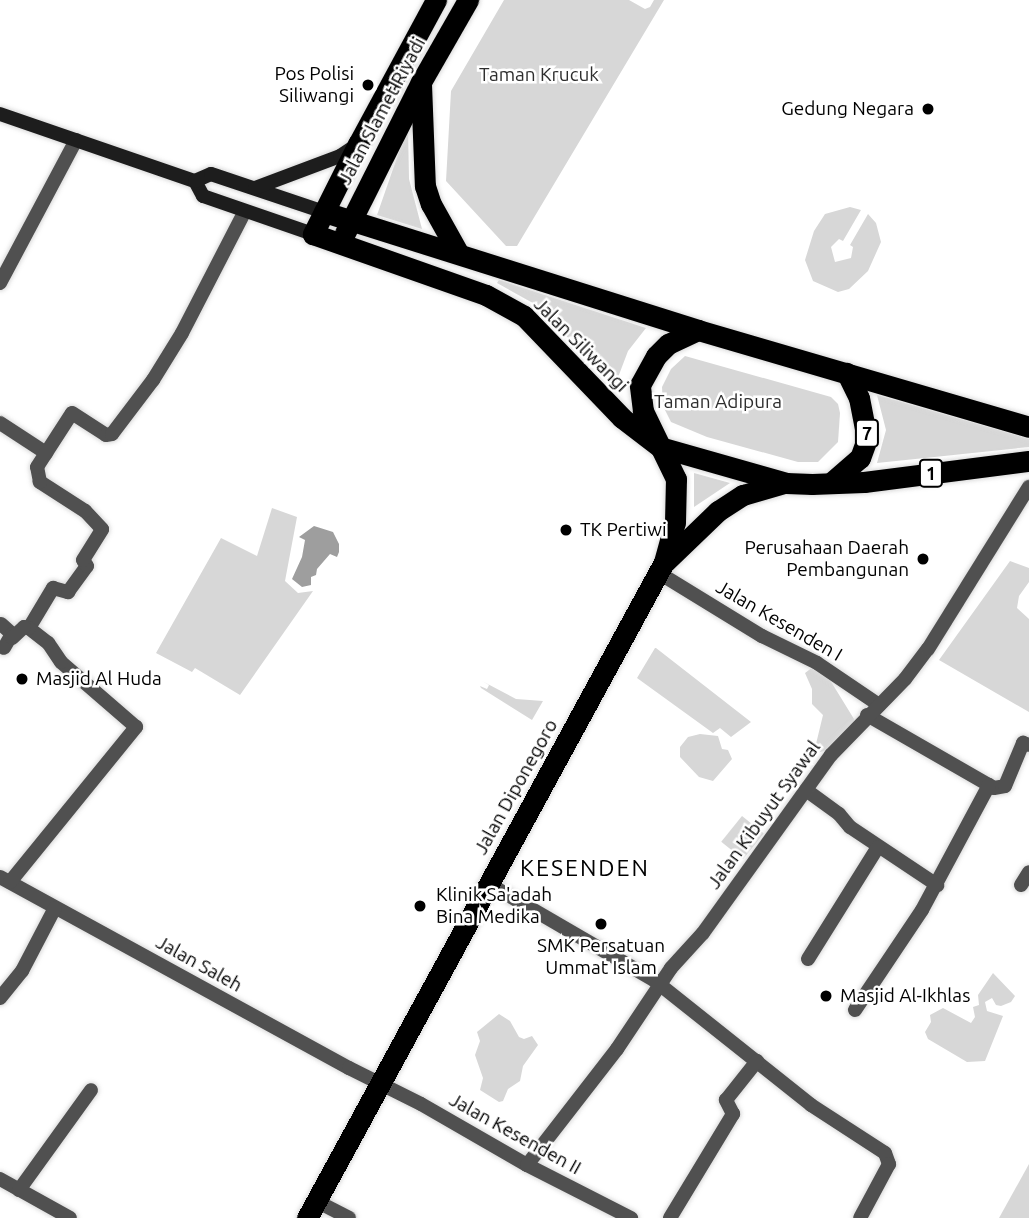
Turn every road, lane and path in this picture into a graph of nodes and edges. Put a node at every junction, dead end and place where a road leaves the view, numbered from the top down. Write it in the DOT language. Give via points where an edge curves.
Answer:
graph roads {
  1 [pos="436,0"];
  2 [pos="468,0"];
  3 [pos="421,82"];
  4 [pos="0,114"];
  5 [pos="76,140"];
  6 [pos="358,144"];
  7 [pos="195,181"];
  8 [pos="255,188"];
  9 [pos="245,211"];
  10 [pos="324,212"];
  11 [pos="351,221"];
  12 [pos="313,234"];
  13 [pos="340,244"];
  14 [pos="459,254"];
  15 [pos="0,283"];
  16 [pos="698,330"];
  17 [pos="847,373"];
  18 [pos="0,423"];
  19 [pos="1029,427"];
  20 [pos="660,447"];
  21 [pos="46,453"];
  22 [pos="1029,461"];
  23 [pos="832,482"];
  24 [pos="786,483"];
  25 [pos="1029,488"];
  26 [pos="662,568"];
  27 [pos="1,624"];
  28 [pos="29,628"];
  29 [pos="879,705"];
  30 [pos="867,715"];
  31 [pos="1029,745"];
  32 [pos="989,785"];
  33 [pos="806,790"];
  34 [pos="878,847"];
  35 [pos="1029,872"];
  36 [pos="5,879"];
  37 [pos="489,884"];
  38 [pos="937,885"];
  39 [pos="1021,885"];
  40 [pos="55,908"];
  41 [pos="808,959"];
  42 [pos="658,985"];
  43 [pos="0,998"];
  44 [pos="855,1010"];
  45 [pos="757,1060"];
  46 [pos="381,1082"];
  47 [pos="91,1090"];
  48 [pos="527,1165"];
  49 [pos="0,1179"];
  50 [pos="19,1190"];
  51 [pos="312,1209"];
  52 [pos="70,1218"];
  53 [pos="349,1218"];
  54 [pos="631,1218"];
  55 [pos="670,1218"];
  56 [pos="860,1218"];
  1 -- 6 [label="highway, Jalan Slamet Riyadi"];
  2 -- 3 [label="highway, Jalan Slamet Riyadi"];
  3 -- 11 [label="highway, Jalan Slamet Riyadi"];
  3 -- 14 [label="highway" via="425,186"];
  4 -- 5 [label="main road, Jalan Siliwangi"];
  5 -- 7 [label="main road, Jalan Siliwangi"];
  5 -- 15 [label="street"];
  6 -- 8 [label="main road" via="340,156"];
  6 -- 10 [label="highway, Jalan Slamet Riyadi"];
  7 -- 8 [label="main road, Jalan Siliwangi" via="212,174"];
  7 -- 9 [label="main road, Jalan Siliwangi" via="204,196"];
  8 -- 10 [label="main road, Jalan Siliwangi"];
  9 -- 12 [label="main road, Jalan Siliwangi"];
  9 -- 21 [label="street" via="182,333 112,434 106,435 72,413"];
  10 -- 11 [label="highway, Jalan Siliwangi"];
  10 -- 12 [label="highway, Jalan Slamet Riyadi"];
  11 -- 13 [label="highway, Jalan Slamet Riyadi"];
  11 -- 14 [label="highway, Jalan Siliwangi"];
  12 -- 13 [label="highway, Jalan Siliwangi"];
  13 -- 20 [label="highway, Jalan Siliwangi" via="486,295 524,316 622,418"];
  14 -- 16 [label="highway, Jalan Siliwangi"];
  16 -- 17 [label="highway, Jalan Siliwangi"];
  16 -- 20 [label="highway, 1" via="668,344 640,385 643,411"];
  17 -- 19 [label="highway, Jalan Siliwangi"];
  17 -- 23 [label="highway, 7" via="859,398 867,439 860,458"];
  18 -- 21 [label="street"];
  20 -- 24 [label="highway, Jalan Siliwangi / 1"];
  20 -- 26 [label="highway, 1" via="676,479 677,502"];
  21 -- 28 [label="street" via="37,467 38,480 85,511 102,529 83,561 87,566 68,592 53,587"];
  22 -- 23 [label="highway, Jalan Siliwangi / 1"];
  23 -- 24 [label="highway, Jalan Siliwangi / 1"];
  24 -- 26 [label="highway, 1" via="743,495 718,511"];
  25 -- 29 [label="street, Jalan Kibuyut Syawal" via="928,649"];
  26 -- 29 [label="street, Jalan Kesenden I" via="762,636 817,663"];
  26 -- 37 [label="highway, Jalan Diponegoro / 1"];
  27 -- 28 [label="street" via="11,632 8,643 24,627"];
  28 -- 36 [label="street" via="136,727"];
  29 -- 30 [label="street, Jalan Kibuyut Syawal"];
  30 -- 32 [label="street"];
  30 -- 33 [label="street, Jalan Kibuyut Syawal"];
  31 -- 32 [label="street" via="1023,743 1002,789"];
  32 -- 38 [label="street"];
  33 -- 34 [label="street"];
  33 -- 42 [label="street, Jalan Kibuyut Syawal" via="703,933"];
  34 -- 38 [label="street"];
  34 -- 41 [label="street"];
  35 -- 39 [label="street"];
  36 -- 40 [label="street, Jalan Saleh"];
  37 -- 42 [label="street"];
  37 -- 46 [label="highway, Jalan Diponegoro / 1"];
  38 -- 44 [label="street"];
  40 -- 43 [label="street" via="22,971"];
  40 -- 46 [label="street, Jalan Saleh"];
  42 -- 45 [label="street"];
  42 -- 48 [label="street, Jalan Kibuyut Syawal" via="617,1049"];
  45 -- 55 [label="street" via="726,1100 733,1114"];
  45 -- 56 [label="street" via="839,1126 889,1157"];
  46 -- 48 [label="street, Jalan Kesenden II"];
  46 -- 51 [label="highway, Jalan Diponegoro / 1"];
  47 -- 50 [label="street"];
  48 -- 54 [label="street, Jalan Kesenden II"];
  49 -- 50 [label="street"];
  50 -- 52 [label="street"];
  51 -- 53 [label="street"];
}
